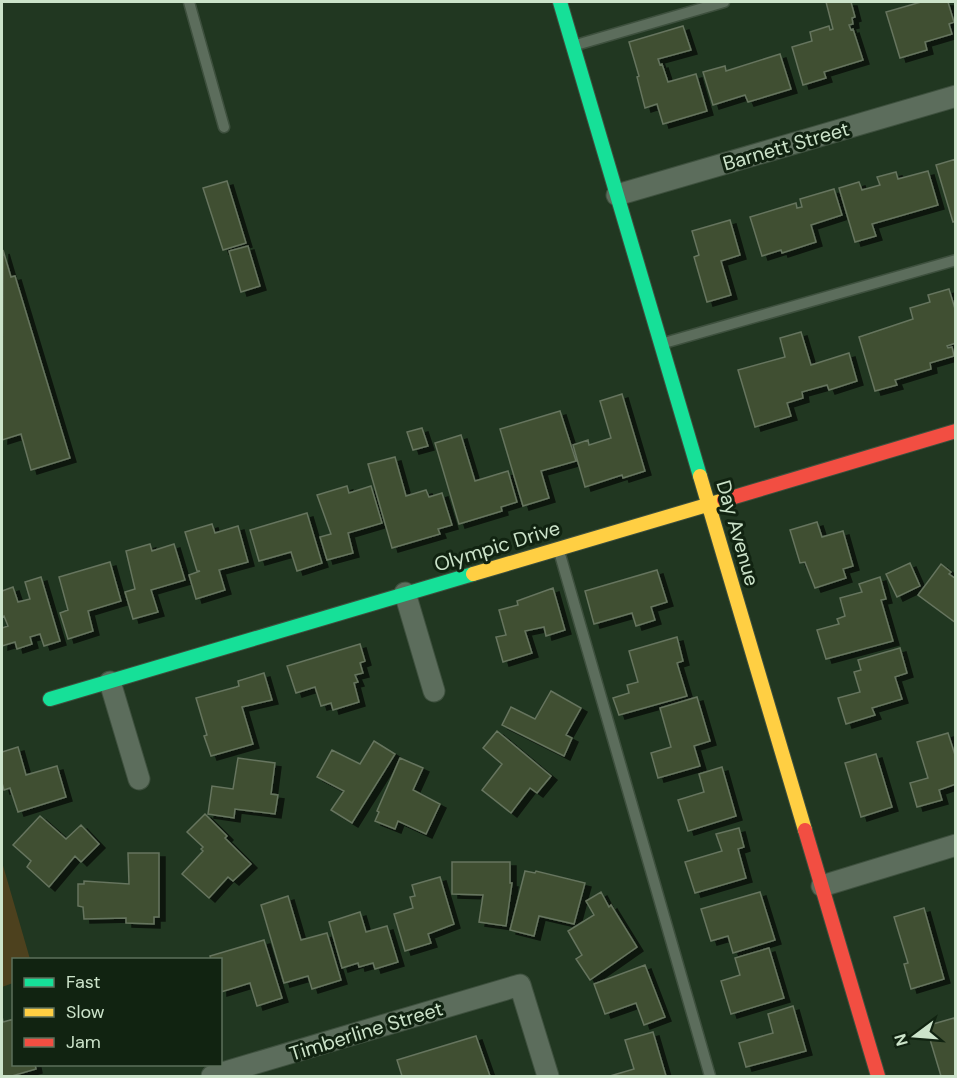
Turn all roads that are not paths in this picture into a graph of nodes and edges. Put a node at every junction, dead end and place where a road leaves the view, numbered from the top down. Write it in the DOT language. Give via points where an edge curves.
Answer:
graph roads {
  1 [pos="189,2"];
  2 [pos="560,2"];
  3 [pos="724,2"];
  4 [pos="573,46"];
  5 [pos="956,96"];
  6 [pos="224,127"];
  7 [pos="617,195"];
  8 [pos="956,260"];
  9 [pos="661,344"];
  10 [pos="956,431"];
  11 [pos="708,503"];
  12 [pos="558,548"];
  13 [pos="405,593"];
  14 [pos="110,681"];
  15 [pos="434,691"];
  16 [pos="50,699"];
  17 [pos="139,779"];
  18 [pos="956,845"];
  19 [pos="822,886"];
  20 [pos="246,1072"];
  21 [pos="212,1077"];
  22 [pos="548,1077"];
  23 [pos="710,1077"];
  24 [pos="878,1077"];
  1 -- 6 [label="lane"];
  2 -- 4 [label="street, Day Avenue"];
  3 -- 4 [label="lane"];
  4 -- 7 [label="street, Day Avenue"];
  5 -- 7 [label="street, Barnett Street"];
  7 -- 9 [label="street, Day Avenue"];
  8 -- 9 [label="lane"];
  9 -- 11 [label="street, Day Avenue"];
  10 -- 11 [label="street, Olympic Drive"];
  11 -- 12 [label="street, Olympic Drive"];
  11 -- 19 [label="street, Day Avenue"];
  12 -- 13 [label="street, Olympic Drive"];
  12 -- 23 [label="lane"];
  13 -- 14 [label="street, Olympic Drive"];
  13 -- 15 [label="street"];
  14 -- 16 [label="street, Olympic Drive"];
  14 -- 17 [label="street"];
  18 -- 19 [label="street"];
  19 -- 24 [label="street, Day Avenue"];
  20 -- 21 [label="street, Timberline Street"];
  20 -- 22 [label="street, Timberline Street" via="520,985"];
}
